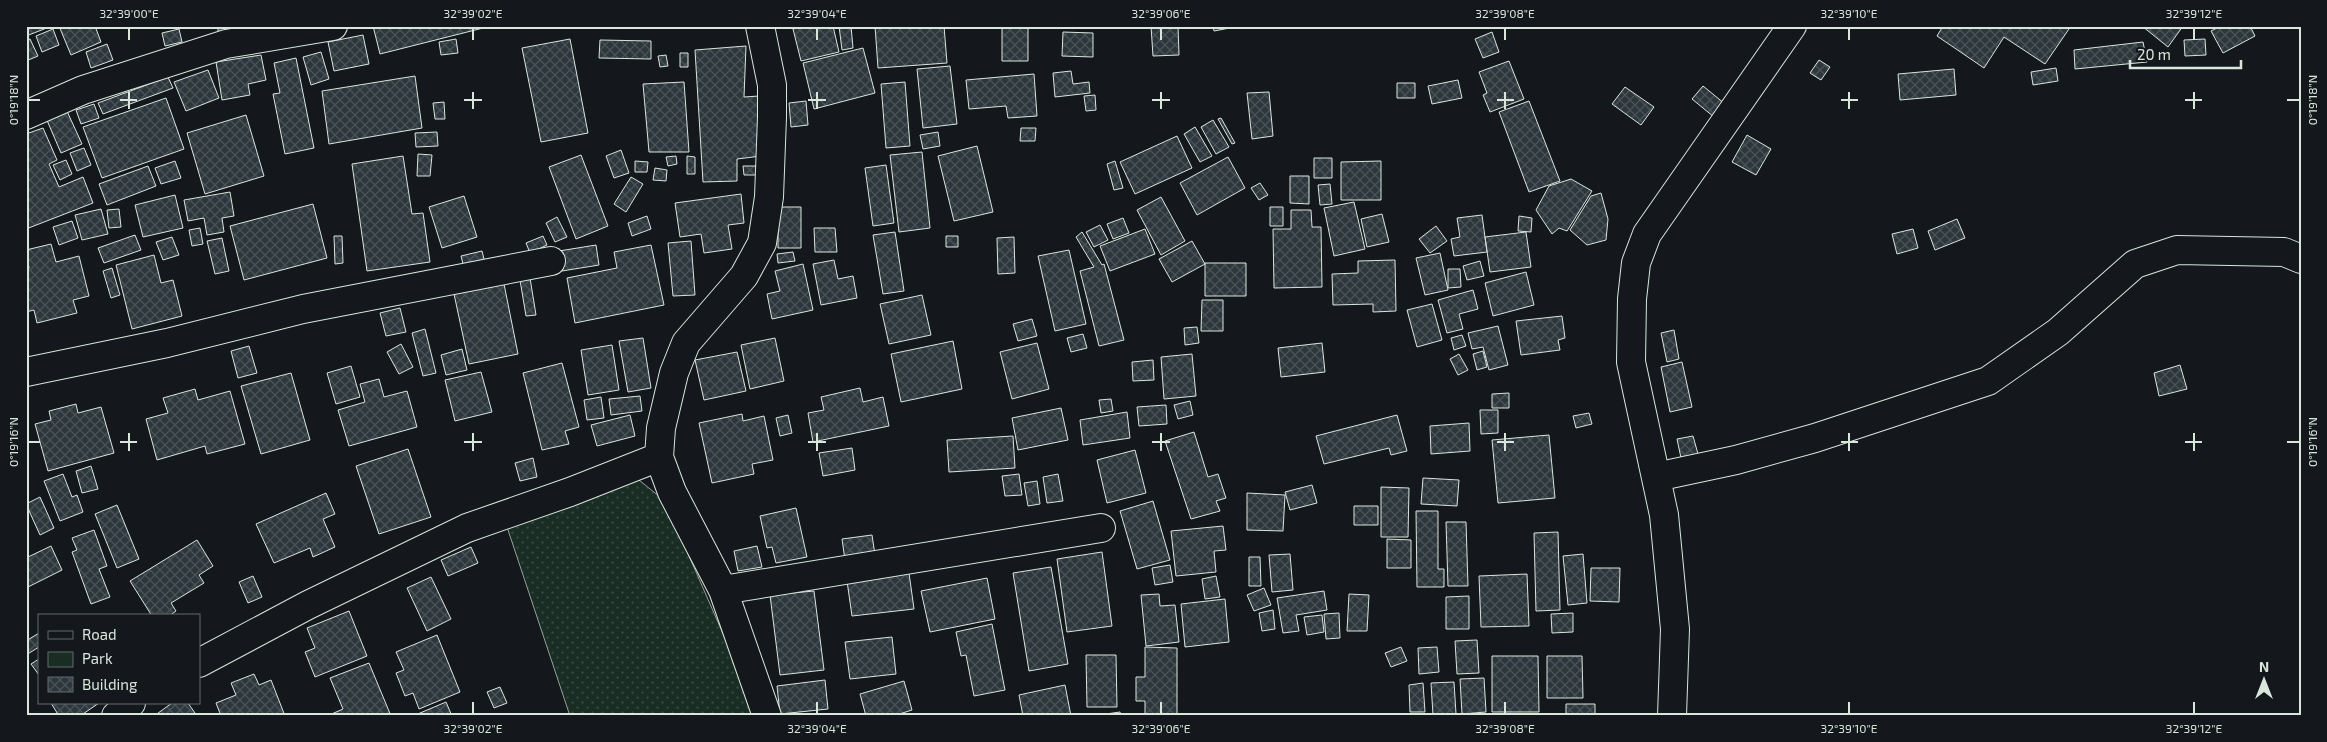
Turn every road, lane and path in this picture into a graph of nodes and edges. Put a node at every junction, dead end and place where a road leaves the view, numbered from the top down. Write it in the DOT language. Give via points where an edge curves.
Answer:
graph roads {
  1 [pos="332,26"];
  2 [pos="760,26"];
  3 [pos="1792,26"];
  4 [pos="26,115"];
  5 [pos="2301,259"];
  6 [pos="551,261"];
  7 [pos="26,372"];
  8 [pos="659,457"];
  9 [pos="1656,477"];
  10 [pos="1101,528"];
  11 [pos="723,590"];
  12 [pos="200,662"];
  13 [pos="130,704"];
  14 [pos="116,716"];
  15 [pos="767,716"];
  16 [pos="1672,716"];
  1 -- 4 [label="street" via="226,44 83,90"];
  2 -- 8 [label="street" via="772,85 769,197 762,243 744,276 686,343 674,373"];
  3 -- 9 [label="street" via="1647,234 1636,263 1631,362"];
  5 -- 9 [label="street" via="2284,252 2177,250 2151,258 2135,264 2058,332 1988,381 1815,438 1736,460"];
  6 -- 7 [label="street" via="303,309 167,343"];
  8 -- 11 [label="street" via="672,492"];
  8 -- 12 [label="street" via="468,528 308,605"];
  9 -- 16 [label="street" via="1664,515 1675,629"];
  10 -- 11 [label="street"];
  11 -- 15 [label="street"];
  13 -- 14 [label="street"];
}
